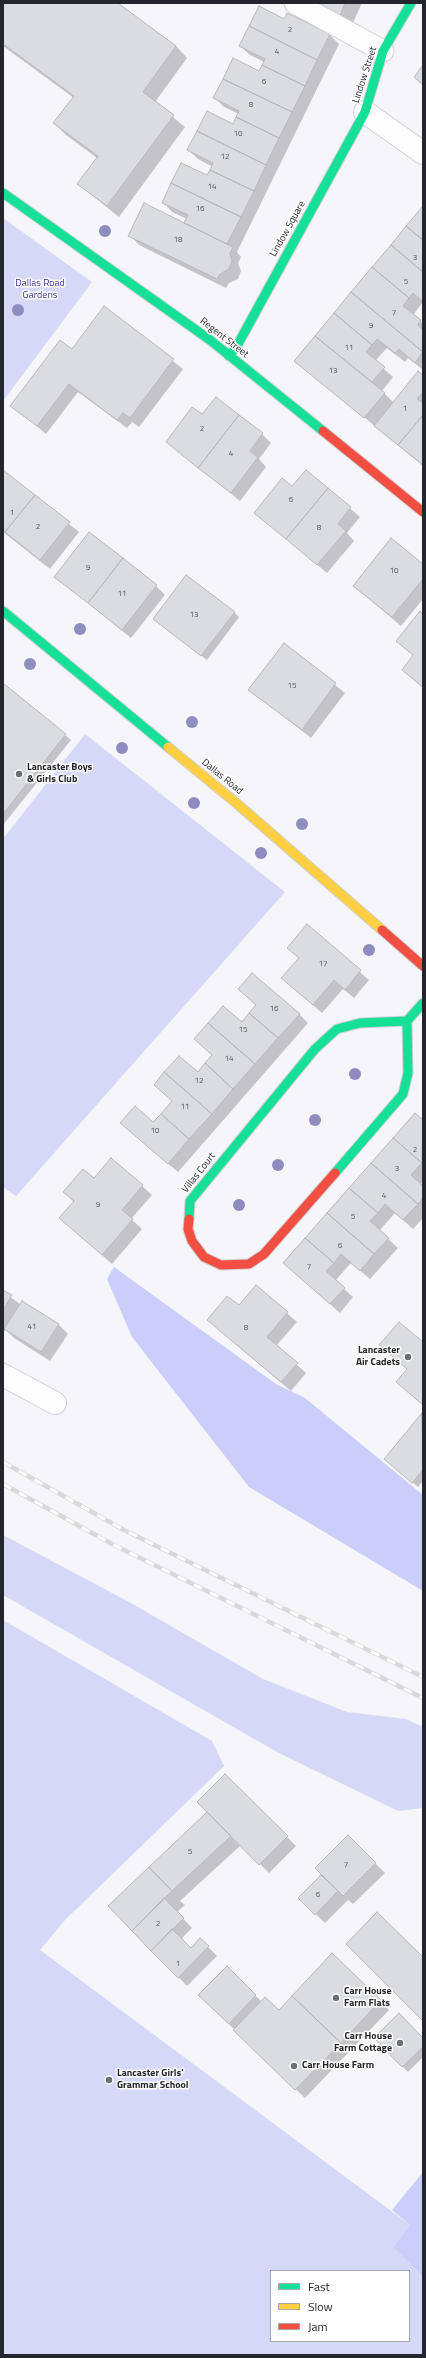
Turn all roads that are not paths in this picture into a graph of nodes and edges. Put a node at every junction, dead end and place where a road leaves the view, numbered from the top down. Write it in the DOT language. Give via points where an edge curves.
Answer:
graph roads {
  1 [pos="295,3"];
  2 [pos="411,3"];
  3 [pos="383,51"];
  4 [pos="364,112"];
  5 [pos="423,153"];
  6 [pos="3,193"];
  7 [pos="229,356"];
  8 [pos="423,512"];
  9 [pos="3,611"];
  10 [pos="423,966"];
  11 [pos="423,1003"];
  12 [pos="407,1021"];
  13 [pos="3,1375"];
  14 [pos="55,1403"];
  1 -- 3 [label="lane"];
  2 -- 3 [label="street, Lindow Street"];
  3 -- 4 [label="street, Lindow Street"];
  4 -- 5 [label="street"];
  4 -- 7 [label="street, Lindow Square" via="238,344"];
  6 -- 7 [label="street, Regent Street" via="112,269"];
  7 -- 8 [label="street, Regent Street"];
  9 -- 10 [label="street, Dallas Road" via="235,802"];
  11 -- 12 [label="street"];
  12 -- 12 [label="street, Villas Court" via="360,1023 337,1029 315,1049 190,1201 188,1229 192,1241 204,1257 222,1265 249,1264 264,1254 403,1094 408,1073"];
  13 -- 14 [label="street"];
}
